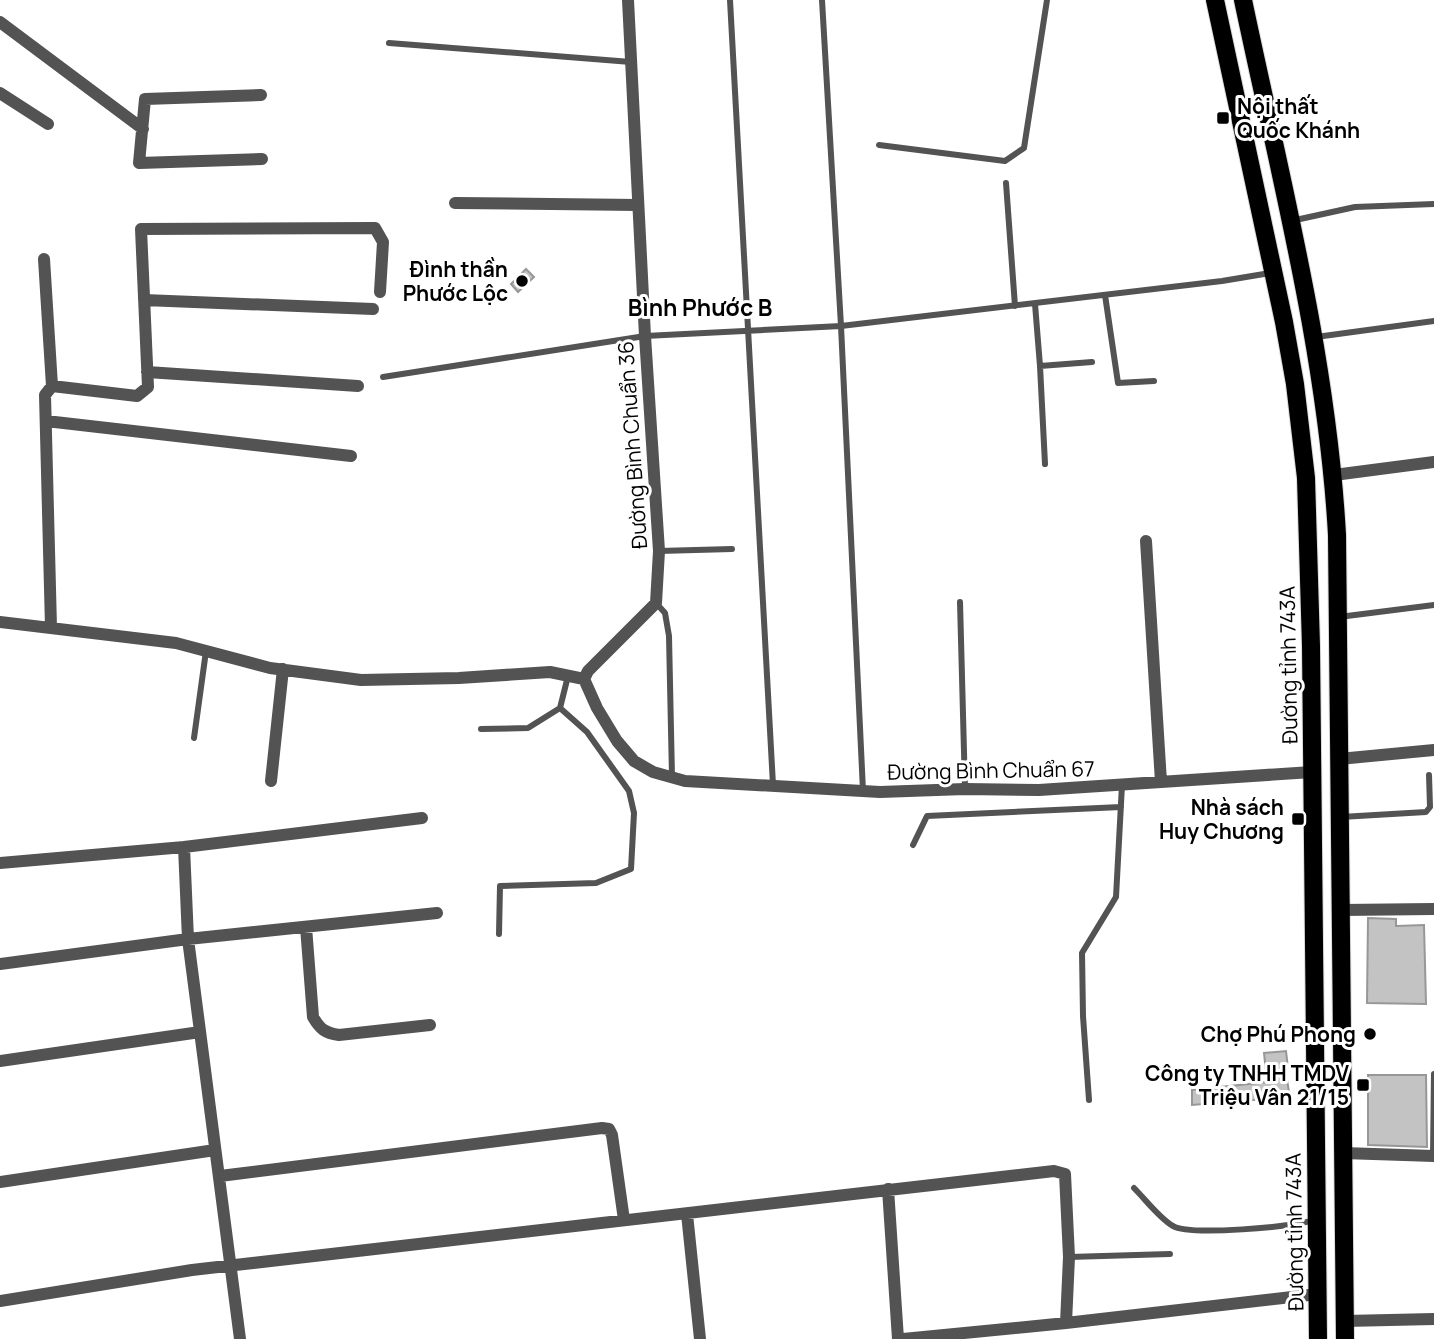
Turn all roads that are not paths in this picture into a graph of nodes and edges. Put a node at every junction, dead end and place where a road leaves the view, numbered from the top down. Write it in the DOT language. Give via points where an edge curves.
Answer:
graph roads {
  1 [pos="628,0"];
  2 [pos="730,0"];
  3 [pos="822,0"];
  4 [pos="1046,0"];
  5 [pos="1213,0"];
  6 [pos="1242,0"];
  7 [pos="0,22"];
  8 [pos="389,43"];
  9 [pos="631,62"];
  10 [pos="0,93"];
  11 [pos="261,95"];
  12 [pos="48,124"];
  13 [pos="143,129"];
  14 [pos="879,145"];
  15 [pos="262,159"];
  16 [pos="1006,183"];
  17 [pos="454,203"];
  18 [pos="1434,204"];
  19 [pos="638,205"];
  20 [pos="1289,222"];
  21 [pos="44,259"];
  22 [pos="1273,272"];
  23 [pos="380,292"];
  24 [pos="1105,295"];
  25 [pos="144,300"];
  26 [pos="1035,304"];
  27 [pos="1015,306"];
  28 [pos="373,309"];
  29 [pos="1434,321"];
  30 [pos="841,326"];
  31 [pos="748,331"];
  32 [pos="645,336"];
  33 [pos="1314,338"];
  34 [pos="1092,362"];
  35 [pos="1040,366"];
  36 [pos="147,372"];
  37 [pos="383,377"];
  38 [pos="1154,381"];
  39 [pos="51,386"];
  40 [pos="358,387"];
  41 [pos="46,421"];
  42 [pos="351,456"];
  43 [pos="1434,462"];
  44 [pos="1045,464"];
  45 [pos="1334,475"];
  46 [pos="1146,541"];
  47 [pos="732,548"];
  48 [pos="659,551"];
  49 [pos="960,602"];
  50 [pos="656,603"];
  51 [pos="1434,605"];
  52 [pos="1337,617"];
  53 [pos="0,622"];
  54 [pos="51,627"];
  55 [pos="206,651"];
  56 [pos="284,669"];
  57 [pos="568,676"];
  58 [pos="584,679"];
  59 [pos="560,708"];
  60 [pos="481,729"];
  61 [pos="194,738"];
  62 [pos="1434,750"];
  63 [pos="1339,759"];
  64 [pos="1312,772"];
  65 [pos="1429,775"];
  66 [pos="672,777"];
  67 [pos="271,781"];
  68 [pos="1161,782"];
  69 [pos="1122,785"];
  70 [pos="773,787"];
  71 [pos="965,789"];
  72 [pos="863,791"];
  73 [pos="1121,807"];
  74 [pos="1340,817"];
  75 [pos="422,818"];
  76 [pos="913,845"];
  77 [pos="184,847"];
  78 [pos="0,863"];
  79 [pos="1434,909"];
  80 [pos="1340,910"];
  81 [pos="437,913"];
  82 [pos="306,927"];
  83 [pos="499,934"];
  84 [pos="188,939"];
  85 [pos="0,964"];
  86 [pos="430,1025"];
  87 [pos="200,1032"];
  88 [pos="0,1062"];
  89 [pos="1434,1074"];
  90 [pos="1089,1100"];
  91 [pos="215,1150"];
  92 [pos="1343,1153"];
  93 [pos="1433,1156"];
  94 [pos="220,1176"];
  95 [pos="0,1182"];
  96 [pos="1134,1188"];
  97 [pos="888,1189"];
  98 [pos="687,1214"];
  99 [pos="624,1220"];
  100 [pos="1317,1220"];
  101 [pos="1170,1254"];
  102 [pos="1069,1257"];
  103 [pos="230,1266"];
  104 [pos="1318,1294"];
  105 [pos="0,1301"];
  106 [pos="1434,1319"];
  107 [pos="1066,1323"];
  108 [pos="1345,1330"];
  109 [pos="240,1339"];
  110 [pos="699,1339"];
  111 [pos="898,1339"];
  112 [pos="903,1339"];
  113 [pos="1318,1339"];
  1 -- 9 [label="street, Đường Bình Chuẩn 36"];
  2 -- 31 [label="lane"];
  3 -- 30 [label="lane"];
  4 -- 14 [label="lane" via="1024,148 1005,161"];
  5 -- 22 [label="main road, Đường tỉnh 743A"];
  6 -- 20 [label="main road"];
  7 -- 13 [label="street"];
  8 -- 9 [label="lane"];
  9 -- 19 [label="street, Đường Bình Chuẩn 36"];
  10 -- 12 [label="street"];
  11 -- 13 [label="street" via="145,99"];
  13 -- 15 [label="street" via="139,163"];
  16 -- 27 [label="lane"];
  17 -- 19 [label="street"];
  18 -- 20 [label="lane" via="1355,207"];
  19 -- 32 [label="street, Đường Bình Chuẩn 36"];
  20 -- 33 [label="main road"];
  21 -- 39 [label="street"];
  22 -- 24 [label="lane"];
  22 -- 64 [label="main road, Đường tỉnh 743A" via="1295,384 1306,478"];
  23 -- 25 [label="street" via="383,242 375,228 141,229"];
  24 -- 26 [label="lane"];
  24 -- 38 [label="lane" via="1118,383"];
  25 -- 28 [label="street"];
  25 -- 36 [label="street"];
  26 -- 27 [label="lane"];
  26 -- 35 [label="lane"];
  27 -- 30 [label="lane"];
  29 -- 33 [label="lane"];
  30 -- 31 [label="lane"];
  30 -- 72 [label="lane"];
  31 -- 32 [label="lane"];
  31 -- 70 [label="lane"];
  32 -- 37 [label="lane"];
  32 -- 48 [label="street, Đường Bình Chuẩn 36"];
  33 -- 45 [label="main road"];
  34 -- 35 [label="lane"];
  35 -- 44 [label="lane"];
  36 -- 39 [label="street" via="148,387 137,396"];
  36 -- 40 [label="street"];
  39 -- 41 [label="street" via="45,395"];
  41 -- 42 [label="street"];
  41 -- 54 [label="street"];
  43 -- 45 [label="street"];
  45 -- 52 [label="main road"];
  46 -- 68 [label="street"];
  47 -- 48 [label="lane"];
  48 -- 50 [label="street, Đường Bình Chuẩn 36"];
  49 -- 71 [label="lane"];
  50 -- 58 [label="street"];
  50 -- 66 [label="lane" via="665,613 669,636"];
  51 -- 52 [label="lane"];
  52 -- 63 [label="main road"];
  53 -- 54 [label="street"];
  54 -- 55 [label="street"];
  55 -- 56 [label="street"];
  55 -- 61 [label="lane"];
  56 -- 57 [label="street" via="361,680 550,672"];
  56 -- 67 [label="street"];
  57 -- 58 [label="street"];
  57 -- 59 [label="lane"];
  58 -- 66 [label="street" via="617,741 634,761"];
  59 -- 60 [label="lane" via="528,728"];
  59 -- 83 [label="lane" via="587,732 629,791 634,813 631,869 596,883 500,886"];
  62 -- 63 [label="street"];
  63 -- 74 [label="main road"];
  64 -- 68 [label="street, Đường Bình Chuẩn 67"];
  64 -- 100 [label="main road, Đường tỉnh 743A"];
  65 -- 74 [label="lane" via="1430,807 1426,812"];
  66 -- 70 [label="street, Đường Bình Chuẩn 67"];
  68 -- 69 [label="street, Đường Bình Chuẩn 67"];
  69 -- 71 [label="street, Đường Bình Chuẩn 67"];
  69 -- 73 [label="lane"];
  70 -- 72 [label="street, Đường Bình Chuẩn 67"];
  71 -- 72 [label="street, Đường Bình Chuẩn 67"];
  73 -- 76 [label="lane" via="928,816"];
  73 -- 90 [label="lane" via="1116,897 1082,953"];
  74 -- 80 [label="main road"];
  75 -- 77 [label="street"];
  77 -- 78 [label="street"];
  77 -- 84 [label="street"];
  79 -- 80 [label="street"];
  80 -- 92 [label="main road"];
  81 -- 82 [label="street"];
  82 -- 84 [label="street"];
  82 -- 86 [label="street" via="313,1017 320,1029 340,1035"];
  84 -- 85 [label="street"];
  84 -- 87 [label="street"];
  87 -- 88 [label="street"];
  87 -- 91 [label="street"];
  89 -- 93 [label="lane"];
  91 -- 94 [label="street"];
  91 -- 95 [label="street"];
  92 -- 93 [label="street"];
  92 -- 108 [label="main road"];
  94 -- 99 [label="street" via="602,1128 612,1135"];
  94 -- 103 [label="street"];
  96 -- 100 [label="lane" via="1174,1227 1195,1231"];
  97 -- 98 [label="street"];
  97 -- 102 [label="street" via="1054,1171 1065,1174"];
  97 -- 111 [label="street"];
  98 -- 99 [label="street"];
  98 -- 110 [label="street"];
  99 -- 103 [label="street"];
  100 -- 104 [label="main road, Đường tỉnh 743A"];
  101 -- 102 [label="lane"];
  102 -- 107 [label="street"];
  103 -- 105 [label="street"];
  103 -- 109 [label="street"];
  104 -- 107 [label="street"];
  104 -- 113 [label="main road, Đường tỉnh 743A"];
  106 -- 108 [label="street"];
  107 -- 112 [label="street"];
}
